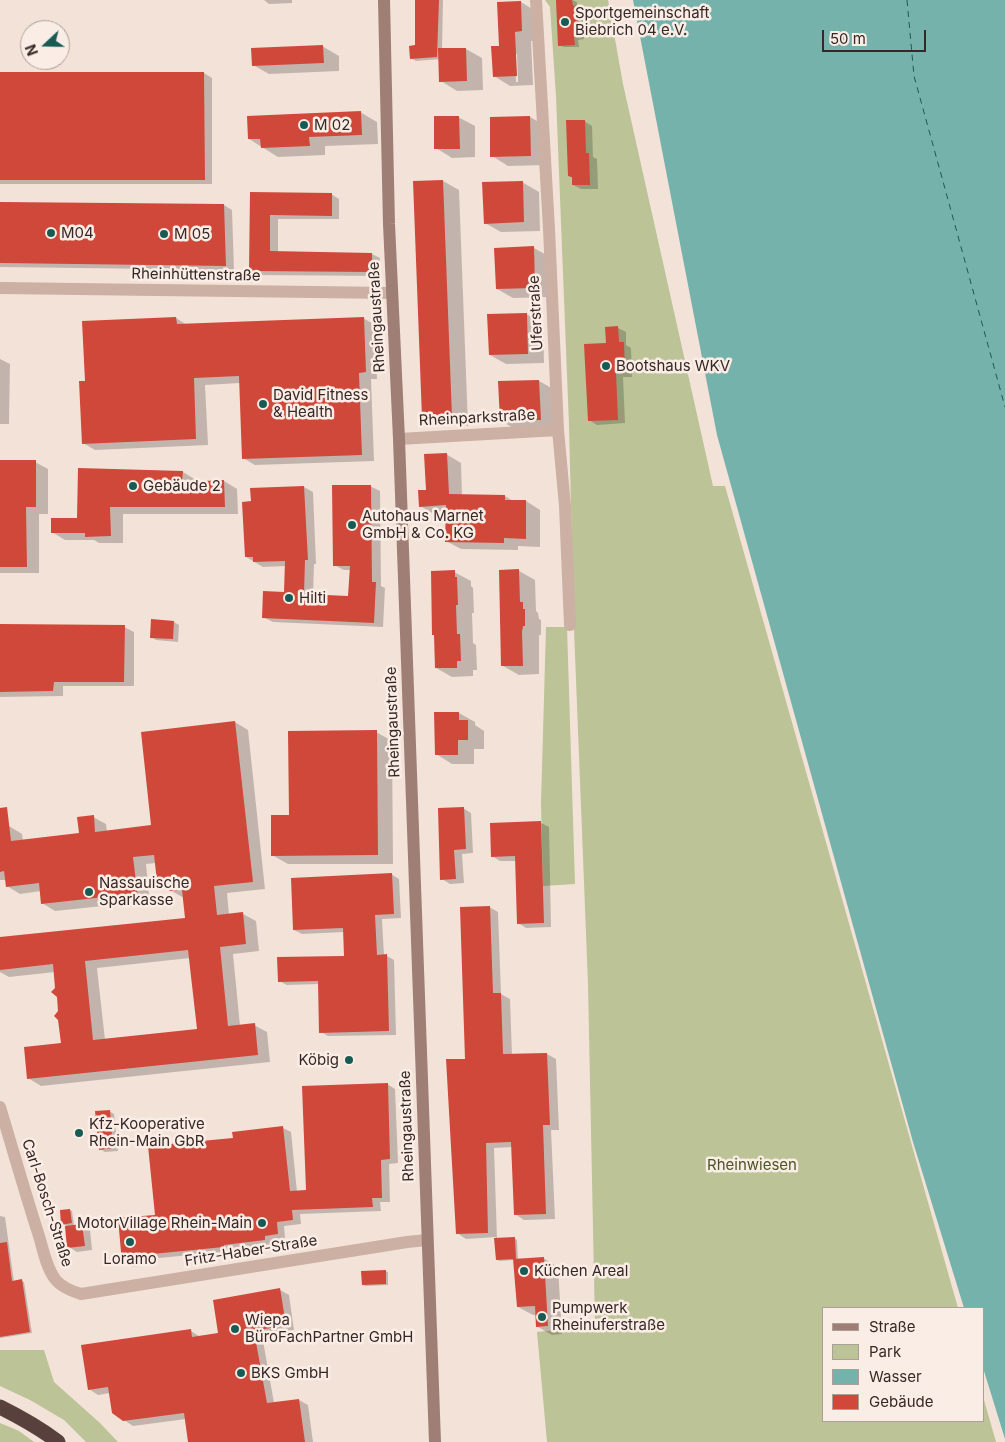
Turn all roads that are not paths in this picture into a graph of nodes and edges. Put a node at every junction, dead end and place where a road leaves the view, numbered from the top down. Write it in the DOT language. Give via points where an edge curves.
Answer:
graph roads {
  1 [pos="384,0"];
  2 [pos="536,0"];
  3 [pos="0,288"];
  4 [pos="392,293"];
  5 [pos="558,430"];
  6 [pos="399,439"];
  7 [pos="570,625"];
  8 [pos="0,1107"];
  9 [pos="427,1240"];
  10 [pos="81,1294"];
  11 [pos="0,1407"];
  12 [pos="58,1442"];
  13 [pos="434,1442"];
  1 -- 4 [label="street, Rheingaustraße"];
  2 -- 5 [label="street, Uferstraße"];
  3 -- 4 [label="street, Rheinhüttenstraße"];
  4 -- 6 [label="street, Rheingaustraße"];
  5 -- 6 [label="street, Rheinparkstraße"];
  5 -- 7 [label="street, Uferstraße"];
  6 -- 9 [label="street, Rheingaustraße"];
  8 -- 10 [label="street, Carl-Bosch-Straße" via="52,1274 63,1287"];
  9 -- 10 [label="street, Fritz-Haber-Straße"];
  9 -- 13 [label="street, Rheingaustraße"];
  11 -- 12 [label="highway"];
}
